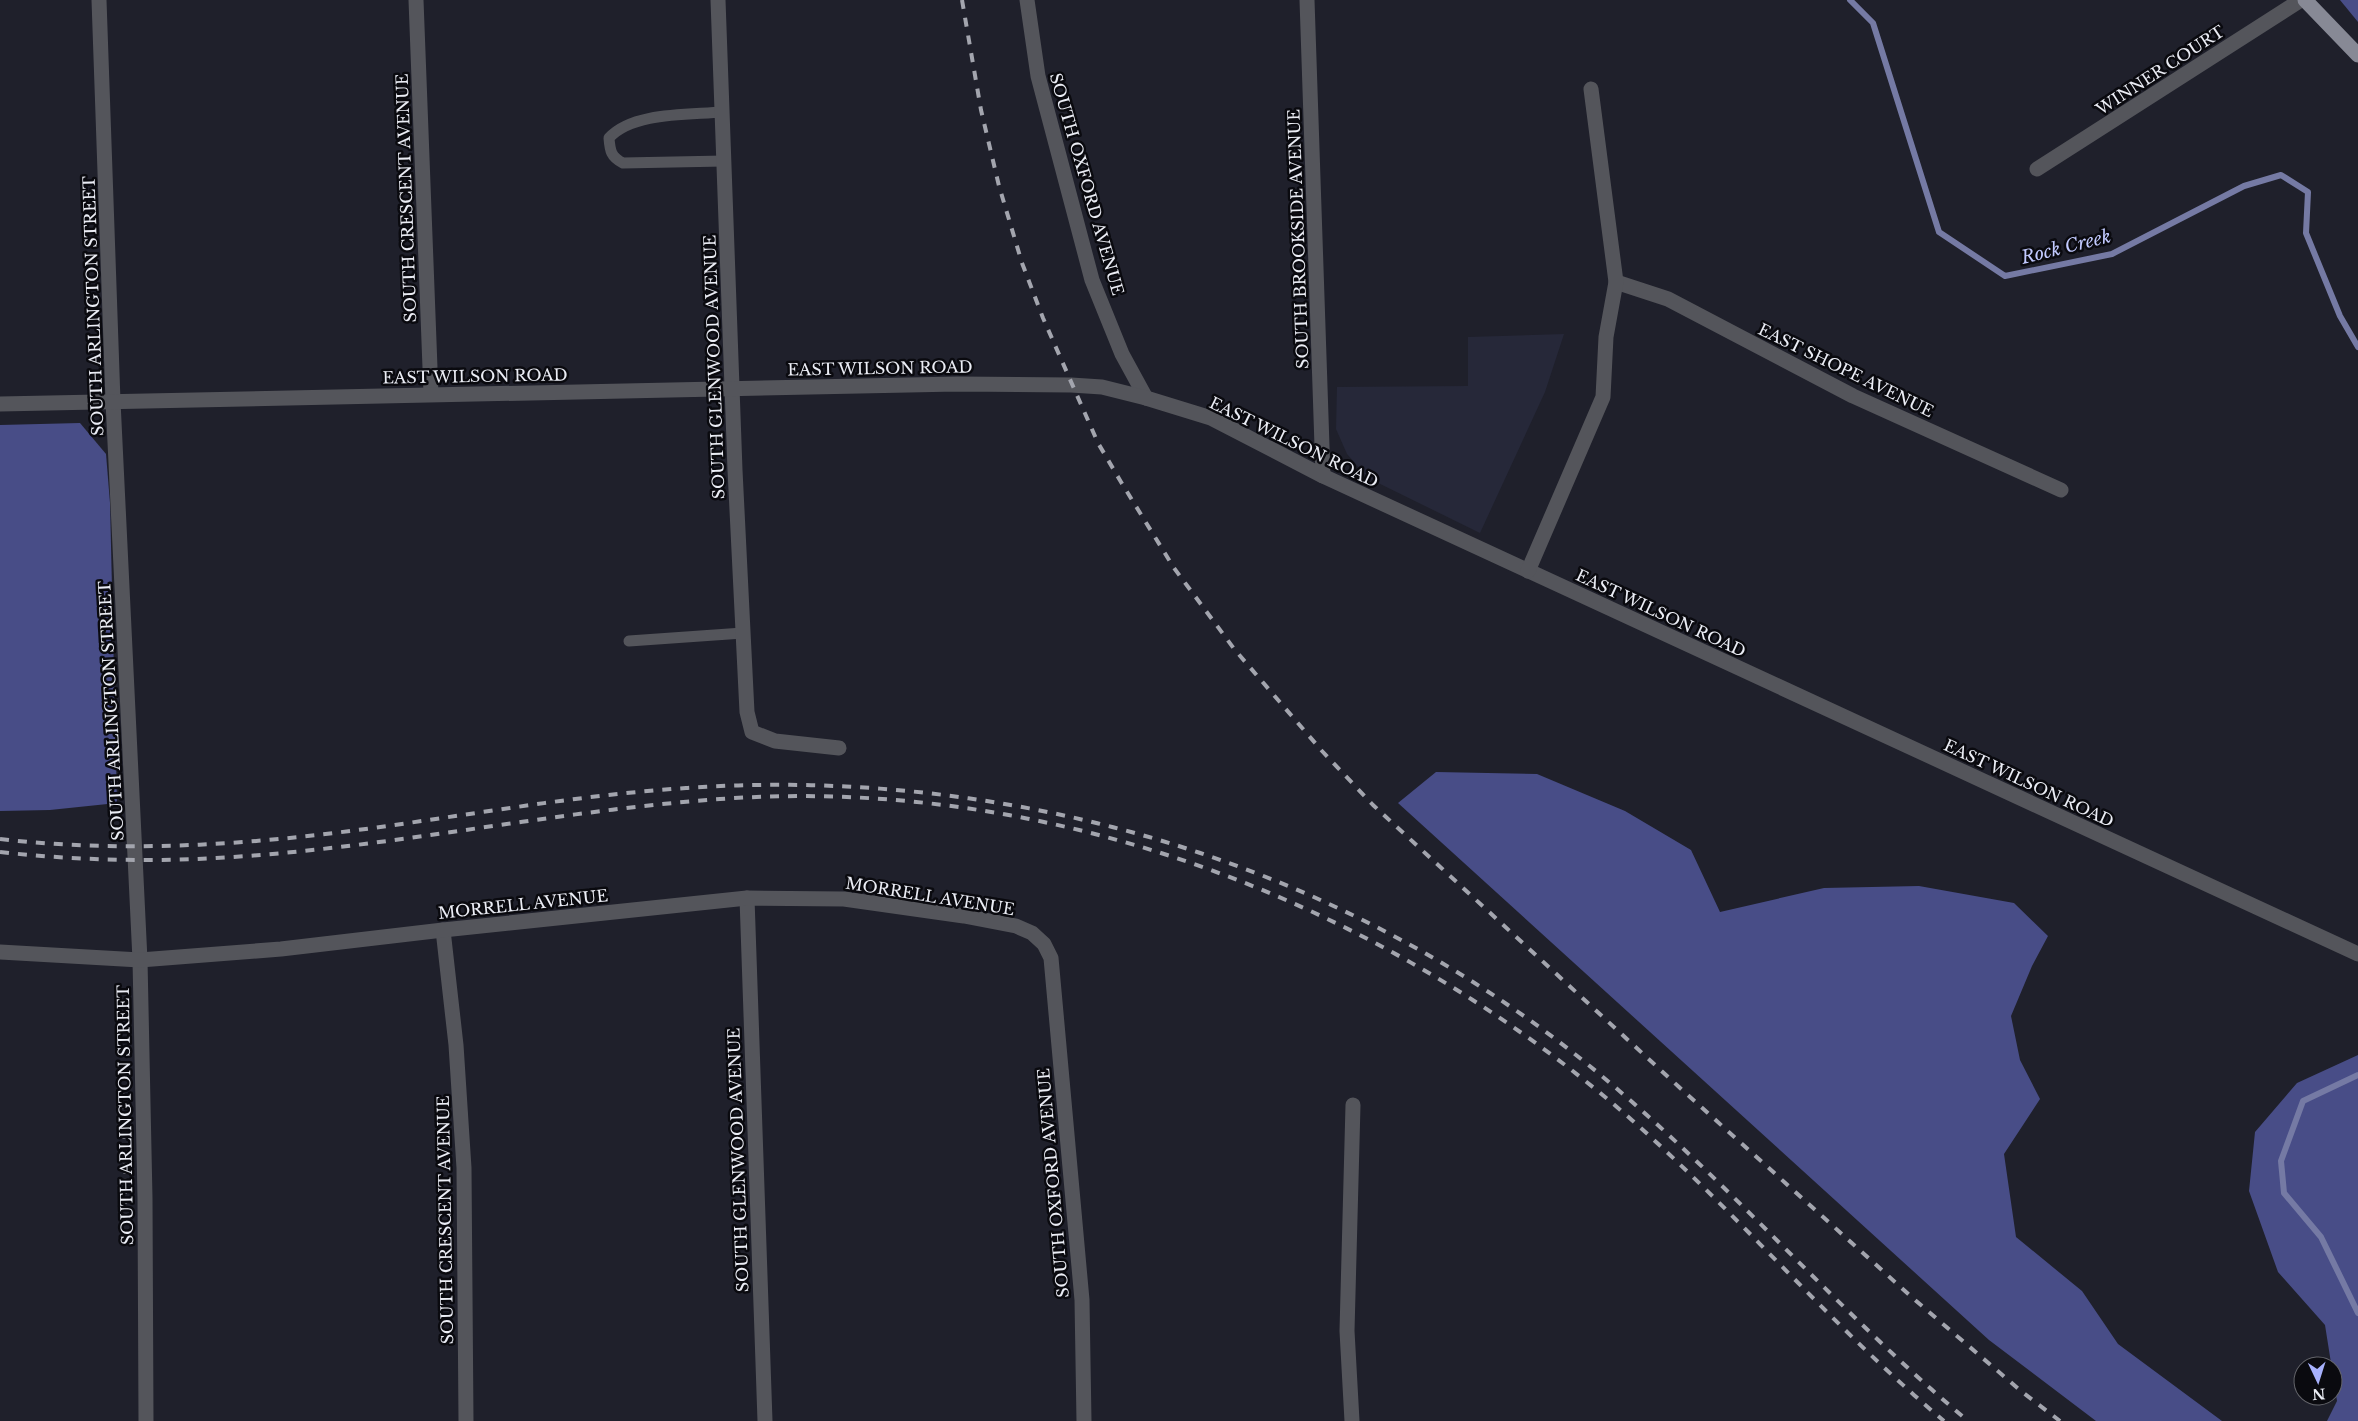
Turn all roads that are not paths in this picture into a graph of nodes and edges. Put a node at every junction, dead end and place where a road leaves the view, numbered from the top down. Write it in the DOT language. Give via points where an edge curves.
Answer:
graph roads {
  1 [pos="99,0"];
  2 [pos="416,0"];
  3 [pos="718,0"];
  4 [pos="1027,0"];
  5 [pos="1307,0"];
  6 [pos="2303,0"];
  7 [pos="2358,55"];
  8 [pos="1591,89"];
  9 [pos="722,112"];
  10 [pos="724,161"];
  11 [pos="2037,169"];
  12 [pos="1616,282"];
  13 [pos="732,388"];
  14 [pos="431,394"];
  15 [pos="1146,398"];
  16 [pos="113,401"];
  17 [pos="0,404"];
  18 [pos="1323,476"];
  19 [pos="2061,490"];
  20 [pos="1528,571"];
  21 [pos="743,633"];
  22 [pos="629,641"];
  23 [pos="839,748"];
  24 [pos="747,898"];
  25 [pos="443,930"];
  26 [pos="1044,944"];
  27 [pos="0,952"];
  28 [pos="2358,954"];
  29 [pos="140,960"];
  30 [pos="1353,1105"];
  31 [pos="146,1421"];
  32 [pos="466,1421"];
  33 [pos="765,1421"];
  34 [pos="1084,1421"];
  35 [pos="1352,1421"];
  1 -- 16 [label="street, SOUTH ARLINGTON STREET"];
  2 -- 14 [label="street, SOUTH CRESCENT AVENUE"];
  3 -- 9 [label="street, SOUTH GLENWOOD AVENUE"];
  4 -- 15 [label="street, SOUTH OXFORD AVENUE" via="1038,76 1092,280 1122,354"];
  5 -- 18 [label="street, SOUTH BROOKSIDE AVENUE"];
  6 -- 7 [label="main road"];
  6 -- 11 [label="street, WINNER COURT"];
  8 -- 12 [label="street"];
  9 -- 10 [label="street, SOUTH GLENWOOD AVENUE"];
  9 -- 10 [label="lane" via="642,120 616,130 609,138 609,150 623,163"];
  10 -- 13 [label="street, SOUTH GLENWOOD AVENUE"];
  12 -- 19 [label="street, EAST SHOPE AVENUE" via="1668,299 1853,396"];
  12 -- 20 [label="street" via="1606,337 1603,397"];
  13 -- 14 [label="street, EAST WILSON ROAD"];
  13 -- 15 [label="street, EAST WILSON ROAD" via="1039,384 1102,388"];
  13 -- 21 [label="street, SOUTH GLENWOOD AVENUE"];
  14 -- 16 [label="street, EAST WILSON ROAD"];
  15 -- 18 [label="street, EAST WILSON ROAD" via="1212,418"];
  16 -- 17 [label="street, EAST WILSON ROAD"];
  16 -- 29 [label="street, SOUTH ARLINGTON STREET"];
  18 -- 20 [label="street, EAST WILSON ROAD"];
  20 -- 28 [label="street, EAST WILSON ROAD"];
  21 -- 22 [label="lane"];
  21 -- 23 [label="street, SOUTH GLENWOOD AVENUE" via="747,712 752,732 775,742"];
  24 -- 25 [label="street, MORRELL AVENUE"];
  24 -- 26 [label="street, MORRELL AVENUE" via="844,900 964,916 1016,926 1032,933"];
  24 -- 33 [label="street, SOUTH GLENWOOD AVENUE"];
  25 -- 29 [label="street, MORRELL AVENUE" via="281,949"];
  25 -- 32 [label="street, SOUTH CRESCENT AVENUE" via="456,1045 464,1168"];
  26 -- 34 [label="street, SOUTH OXFORD AVENUE" via="1051,958 1082,1300"];
  27 -- 29 [label="street, MORRELL AVENUE"];
  29 -- 31 [label="street, SOUTH ARLINGTON STREET" via="146,1198"];
  30 -- 35 [label="street" via="1347,1331"];
}
